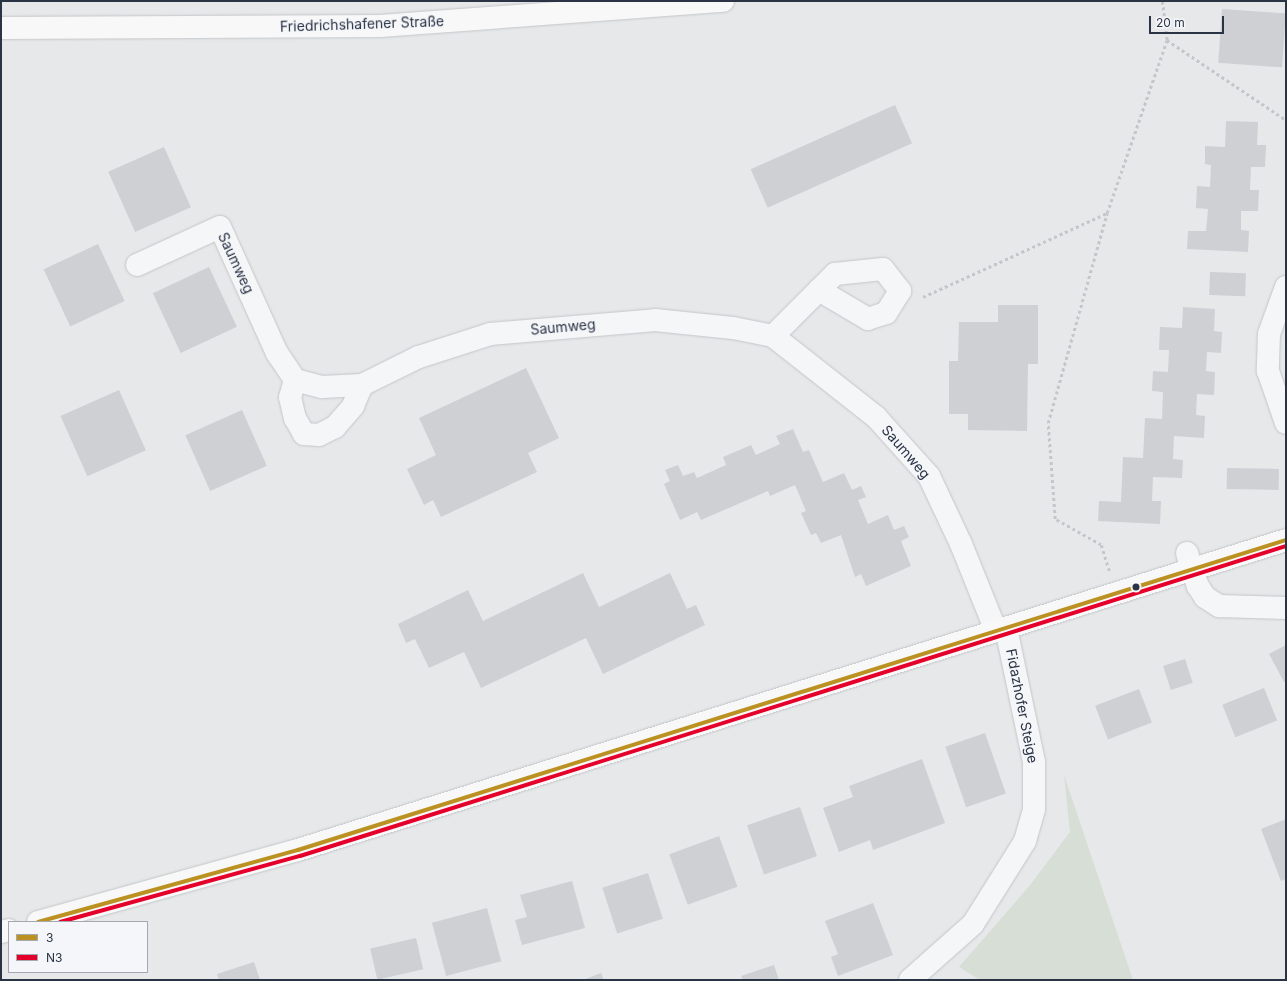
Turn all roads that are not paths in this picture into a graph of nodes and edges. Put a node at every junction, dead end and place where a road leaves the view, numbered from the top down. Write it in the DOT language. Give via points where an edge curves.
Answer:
graph roads {
  1 [pos="723,1"];
  2 [pos="1,28"];
  3 [pos="137,264"];
  4 [pos="1286,287"];
  5 [pos="819,290"];
  6 [pos="773,336"];
  7 [pos="295,380"];
  8 [pos="362,385"];
  9 [pos="1286,423"];
  10 [pos="1286,540"];
  11 [pos="1190,561"];
  12 [pos="1283,606"];
  13 [pos="1001,630"];
  14 [pos="42,921"];
  15 [pos="910,980"];
  1 -- 2 [label="street, Friedrichshafener Straße" via="380,26"];
  3 -- 7 [label="street, Saumweg" via="220,227 277,353"];
  4 -- 9 [label="street" via="1269,334 1268,371"];
  5 -- 5 [label="street" via="835,274 883,269 900,291 886,313 868,319"];
  5 -- 6 [label="street"];
  6 -- 8 [label="street, Saumweg" via="733,328 655,320 490,334 419,357"];
  6 -- 13 [label="street, Saumweg" via="876,417 929,476"];
  7 -- 8 [label="street, Saumweg" via="322,388"];
  7 -- 8 [label="street" via="290,396 295,418 304,434 319,436 334,427 353,406"];
  10 -- 11 [label="street"];
  11 -- 12 [label="street" via="1205,597 1219,606"];
  11 -- 13 [label="street"];
  13 -- 14 [label="street" via="313,845"];
  13 -- 15 [label="street, Fidazhofer Steige" via="1034,762 1034,809 1025,841 973,924"];
}
